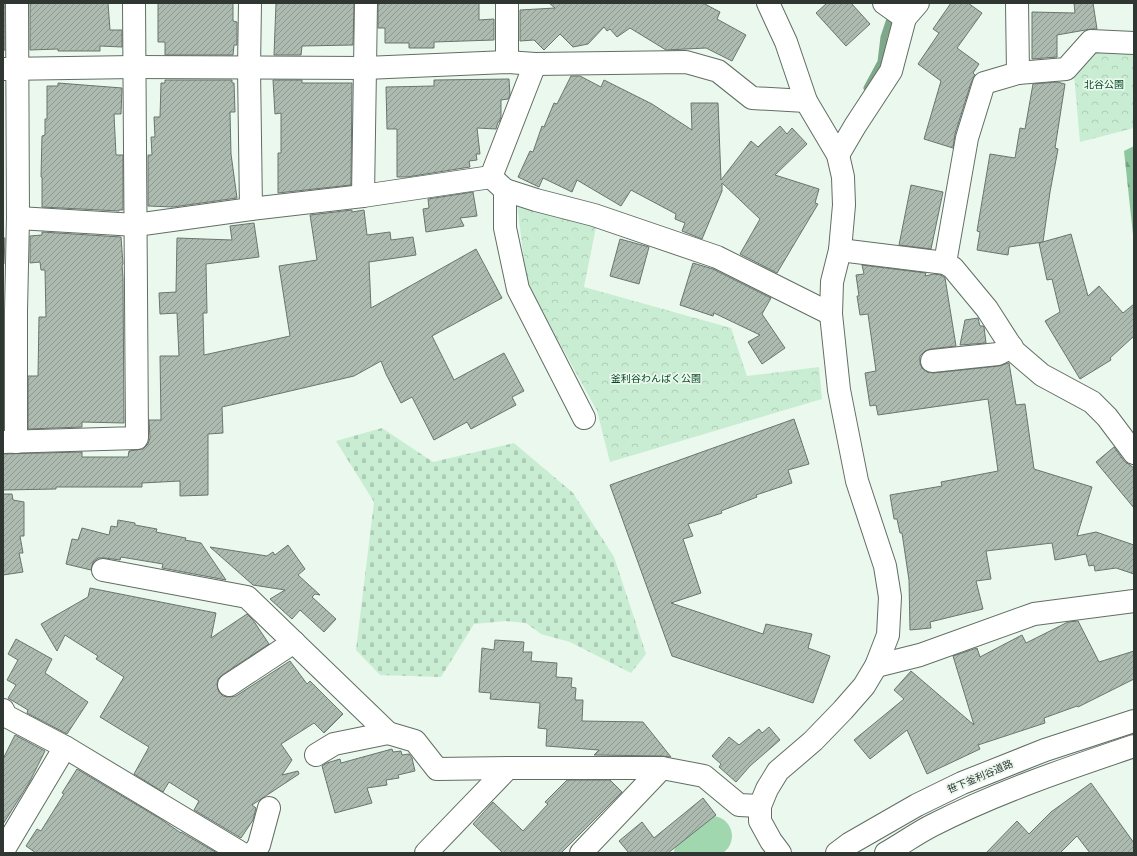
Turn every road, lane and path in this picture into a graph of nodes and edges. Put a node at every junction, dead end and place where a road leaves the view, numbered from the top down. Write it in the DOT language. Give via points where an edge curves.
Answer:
graph roads {
  1 [pos="17,3"];
  2 [pos="134,3"];
  3 [pos="250,3"];
  4 [pos="366,3"];
  5 [pos="507,3"];
  6 [pos="884,3"];
  7 [pos="1017,3"];
  8 [pos="766,4"];
  9 [pos="911,10"];
  10 [pos="1134,43"];
  11 [pos="507,62"];
  12 [pos="536,64"];
  13 [pos="134,67"];
  14 [pos="249,68"];
  15 [pos="366,68"];
  16 [pos="10,70"];
  17 [pos="1018,73"];
  18 [pos="806,101"];
  19 [pos="838,155"];
  20 [pos="498,183"];
  21 [pos="363,196"];
  22 [pos="250,209"];
  23 [pos="18,218"];
  24 [pos="136,225"];
  25 [pos="840,250"];
  26 [pos="945,263"];
  27 [pos="9,311"];
  28 [pos="831,314"];
  29 [pos="1012,347"];
  30 [pos="932,361"];
  31 [pos="584,418"];
  32 [pos="10,442"];
  33 [pos="1134,453"];
  34 [pos="102,570"];
  35 [pos="1134,601"];
  36 [pos="294,642"];
  37 [pos="876,666"];
  38 [pos="229,685"];
  39 [pos="4,716"];
  40 [pos="1134,721"];
  41 [pos="388,733"];
  42 [pos="65,746"];
  43 [pos="1134,746"];
  44 [pos="316,755"];
  45 [pos="508,768"];
  46 [pos="662,768"];
  47 [pos="760,806"];
  48 [pos="269,808"];
  49 [pos="5,851"];
  50 [pos="241,853"];
  51 [pos="254,853"];
  52 [pos="426,853"];
  53 [pos="581,853"];
  54 [pos="780,853"];
  55 [pos="836,853"];
  56 [pos="886,853"];
  1 -- 16 [label="street"];
  2 -- 13 [label="street"];
  3 -- 14 [label="street"];
  4 -- 15 [label="street"];
  5 -- 11 [label="street"];
  6 -- 9 [label="street"];
  7 -- 17 [label="street"];
  8 -- 18 [label="street" via="786,42"];
  9 -- 19 [label="street" via="891,71"];
  10 -- 17 [label="street" via="1092,41 1066,69"];
  11 -- 12 [label="street"];
  11 -- 15 [label="street"];
  12 -- 18 [label="street" via="686,62 718,72 752,98"];
  12 -- 20 [label="street"];
  13 -- 14 [label="street"];
  13 -- 16 [label="street"];
  13 -- 24 [label="street"];
  14 -- 15 [label="street"];
  14 -- 22 [label="street"];
  15 -- 21 [label="street"];
  16 -- 23 [label="street"];
  17 -- 26 [label="street" via="984,83 967,138"];
  18 -- 19 [label="street"];
  19 -- 25 [label="street" via="844,191"];
  20 -- 21 [label="street"];
  20 -- 28 [label="street" via="536,200 594,215 717,257"];
  20 -- 31 [label="street" via="518,289"];
  21 -- 22 [label="street"];
  22 -- 24 [label="street"];
  23 -- 24 [label="street"];
  23 -- 27 [label="street"];
  24 -- 32 [label="street" via="136,438"];
  25 -- 26 [label="street"];
  25 -- 28 [label="street" via="832,282"];
  26 -- 29 [label="street" via="953,268 986,309"];
  27 -- 32 [label="street"];
  28 -- 37 [label="street" via="839,390 857,481 885,566 890,597 888,635"];
  29 -- 30 [label="street" via="998,354"];
  29 -- 33 [label="street" via="1042,375 1092,402 1107,417"];
  34 -- 36 [label="street" via="247,597"];
  35 -- 37 [label="street" via="1034,614 920,655"];
  36 -- 38 [label="street"];
  36 -- 41 [label="street"];
  37 -- 47 [label="street" via="864,686 843,710 813,741 778,771"];
  39 -- 42 [label="street"];
  40 -- 55 [label="street, 笹下釜利谷道路" via="1045,750 962,782 917,805"];
  41 -- 44 [label="street" via="334,744"];
  41 -- 45 [label="street" via="415,741 437,769"];
  42 -- 49 [label="street"];
  42 -- 50 [label="street"];
  43 -- 56 [label="street" via="1056,772 973,805"];
  45 -- 46 [label="street"];
  45 -- 52 [label="street"];
  46 -- 47 [label="street" via="704,776 739,805"];
  46 -- 53 [label="street"];
  47 -- 54 [label="street" via="760,821"];
  48 -- 51 [label="street" via="259,845"];
}
